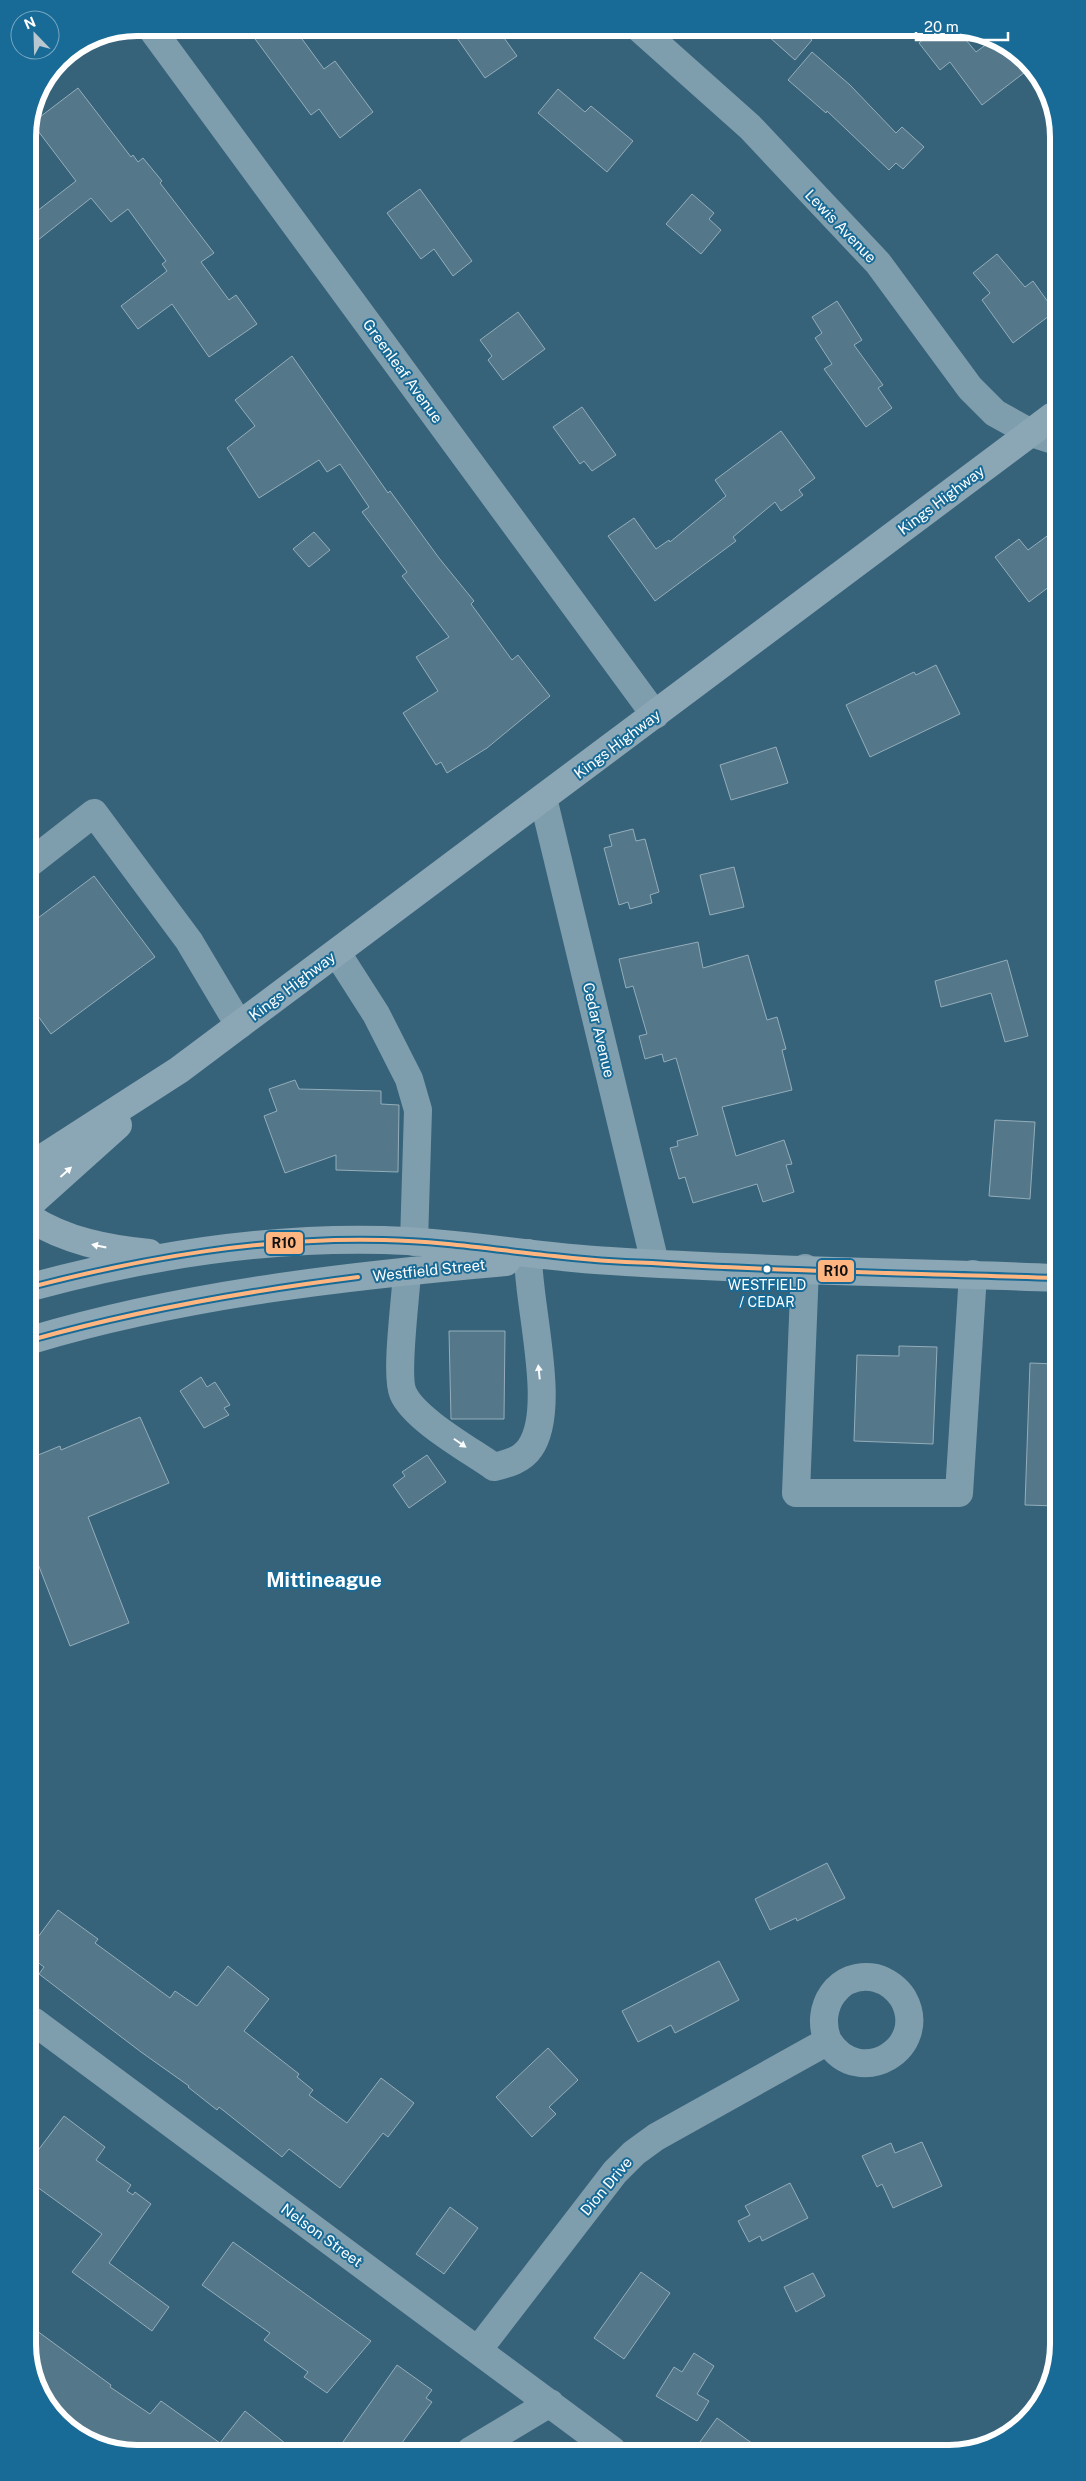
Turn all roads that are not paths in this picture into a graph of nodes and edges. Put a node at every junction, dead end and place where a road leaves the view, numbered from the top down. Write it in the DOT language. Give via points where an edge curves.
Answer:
graph roads {
  1 [pos="158,36"];
  2 [pos="648,36"];
  3 [pos="1050,421"];
  4 [pos="1042,436"];
  5 [pos="655,715"];
  6 [pos="543,798"];
  7 [pos="36,858"];
  8 [pos="337,953"];
  9 [pos="239,1025"];
  10 [pos="180,1070"];
  11 [pos="36,1162"];
  12 [pos="36,1199"];
  13 [pos="36,1221"];
  14 [pos="414,1242"];
  15 [pos="182,1255"];
  16 [pos="528,1256"];
  17 [pos="654,1263"];
  18 [pos="805,1268"];
  19 [pos="407,1272"];
  20 [pos="973,1274"];
  21 [pos="1050,1278"];
  22 [pos="36,1286"];
  23 [pos="36,1339"];
  24 [pos="36,2024"];
  25 [pos="828,2041"];
  26 [pos="478,2350"];
  27 [pos="550,2403"];
  28 [pos="480,2445"];
  29 [pos="605,2445"];
  1 -- 5 [label="street, Greenleaf Avenue"];
  2 -- 4 [label="street, Lewis Avenue" via="750,127 878,263 970,388 994,413"];
  3 -- 4 [label="main road, Kings Highway"];
  4 -- 5 [label="main road, Kings Highway"];
  5 -- 6 [label="main road, Kings Highway"];
  6 -- 8 [label="main road, Kings Highway"];
  6 -- 17 [label="street, Cedar Avenue"];
  7 -- 9 [label="street" via="94,813 189,942"];
  8 -- 9 [label="main road, Kings Highway"];
  8 -- 14 [label="street" via="376,1014 409,1079 418,1110"];
  9 -- 10 [label="main road, Kings Highway"];
  10 -- 11 [label="main road, Kings Highway"];
  12 -- 10 [label="main road, Kings Highway, one-way"];
  15 -- 13 [label="main road, one-way" via="90,1244 62,1235"];
  14 -- 15 [label="main road, Westfield Street" via="296,1242"];
  14 -- 16 [label="main road, Westfield Street" via="460,1244"];
  15 -- 22 [label="main road, Westfield Street"];
  16 -- 17 [label="main road, Westfield Street"];
  16 -- 19 [label="main road, Westfield Street"];
  19 -- 16 [label="street, one-way" via="400,1372 403,1393 420,1415 494,1467 512,1464 530,1450 538,1432 542,1395"];
  17 -- 18 [label="main road, Westfield Street"];
  18 -- 20 [label="main road, Westfield Street"];
  18 -- 20 [label="street" via="796,1493 959,1493"];
  19 -- 23 [label="main road, Westfield Street" via="242,1293 134,1314"];
  20 -- 21 [label="main road, Westfield Street"];
  24 -- 26 [label="street, Nelson Street"];
  25 -- 26 [label="street, Dion Drive" via="656,2137 634,2153 614,2172"];
  26 -- 27 [label="street, Nelson Street"];
  27 -- 28 [label="street"];
  27 -- 29 [label="street, Nelson Street"];
}
